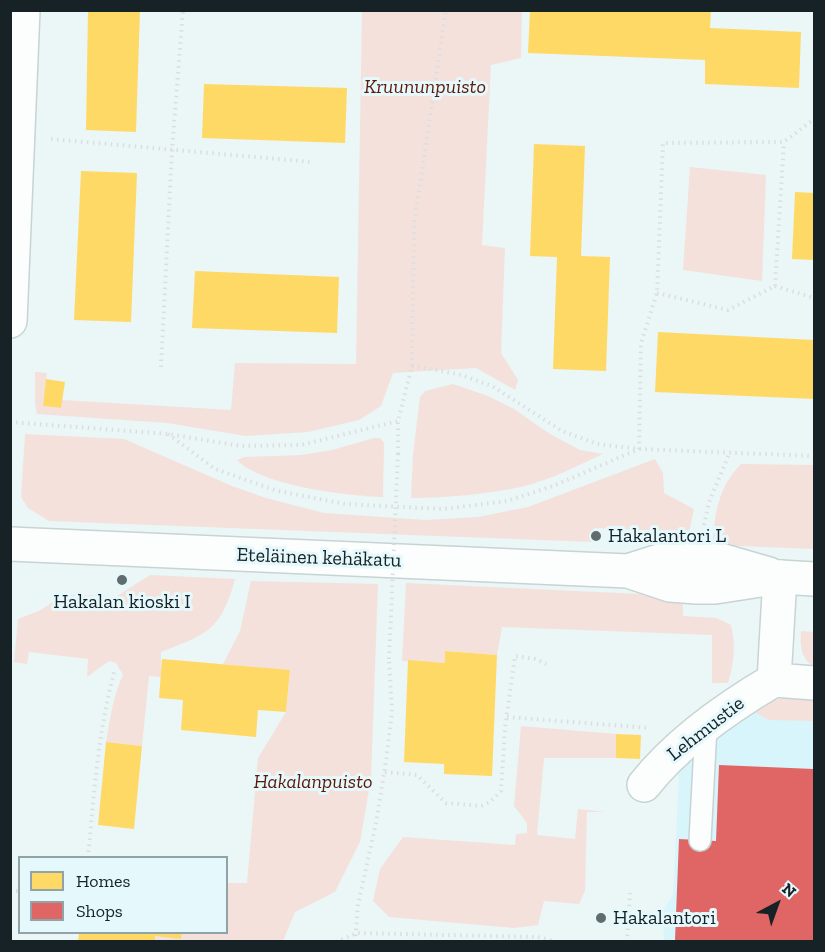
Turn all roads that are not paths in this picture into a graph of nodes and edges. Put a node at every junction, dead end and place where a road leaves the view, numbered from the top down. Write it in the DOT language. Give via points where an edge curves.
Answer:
graph roads {
  1 [pos="23,10"];
  2 [pos="13,216"];
  3 [pos="10,321"];
  4 [pos="10,544"];
  5 [pos="780,577"];
  6 [pos="814,579"];
  7 [pos="774,680"];
  8 [pos="814,683"];
  9 [pos="700,732"];
  10 [pos="644,784"];
  11 [pos="699,840"];
  1 -- 2 [label="street"];
  2 -- 3 [label="street"];
  4 -- 5 [label="street, Eteläinen kehäkatu" via="628,571 672,557 699,558 717,559"];
  5 -- 6 [label="street, Eteläinen kehäkatu"];
  5 -- 7 [label="street"];
  7 -- 8 [label="street"];
  7 -- 9 [label="street, Lehmustie" via="733,704"];
  9 -- 10 [label="street, Lehmustie"];
  9 -- 11 [label="lane"];
}
